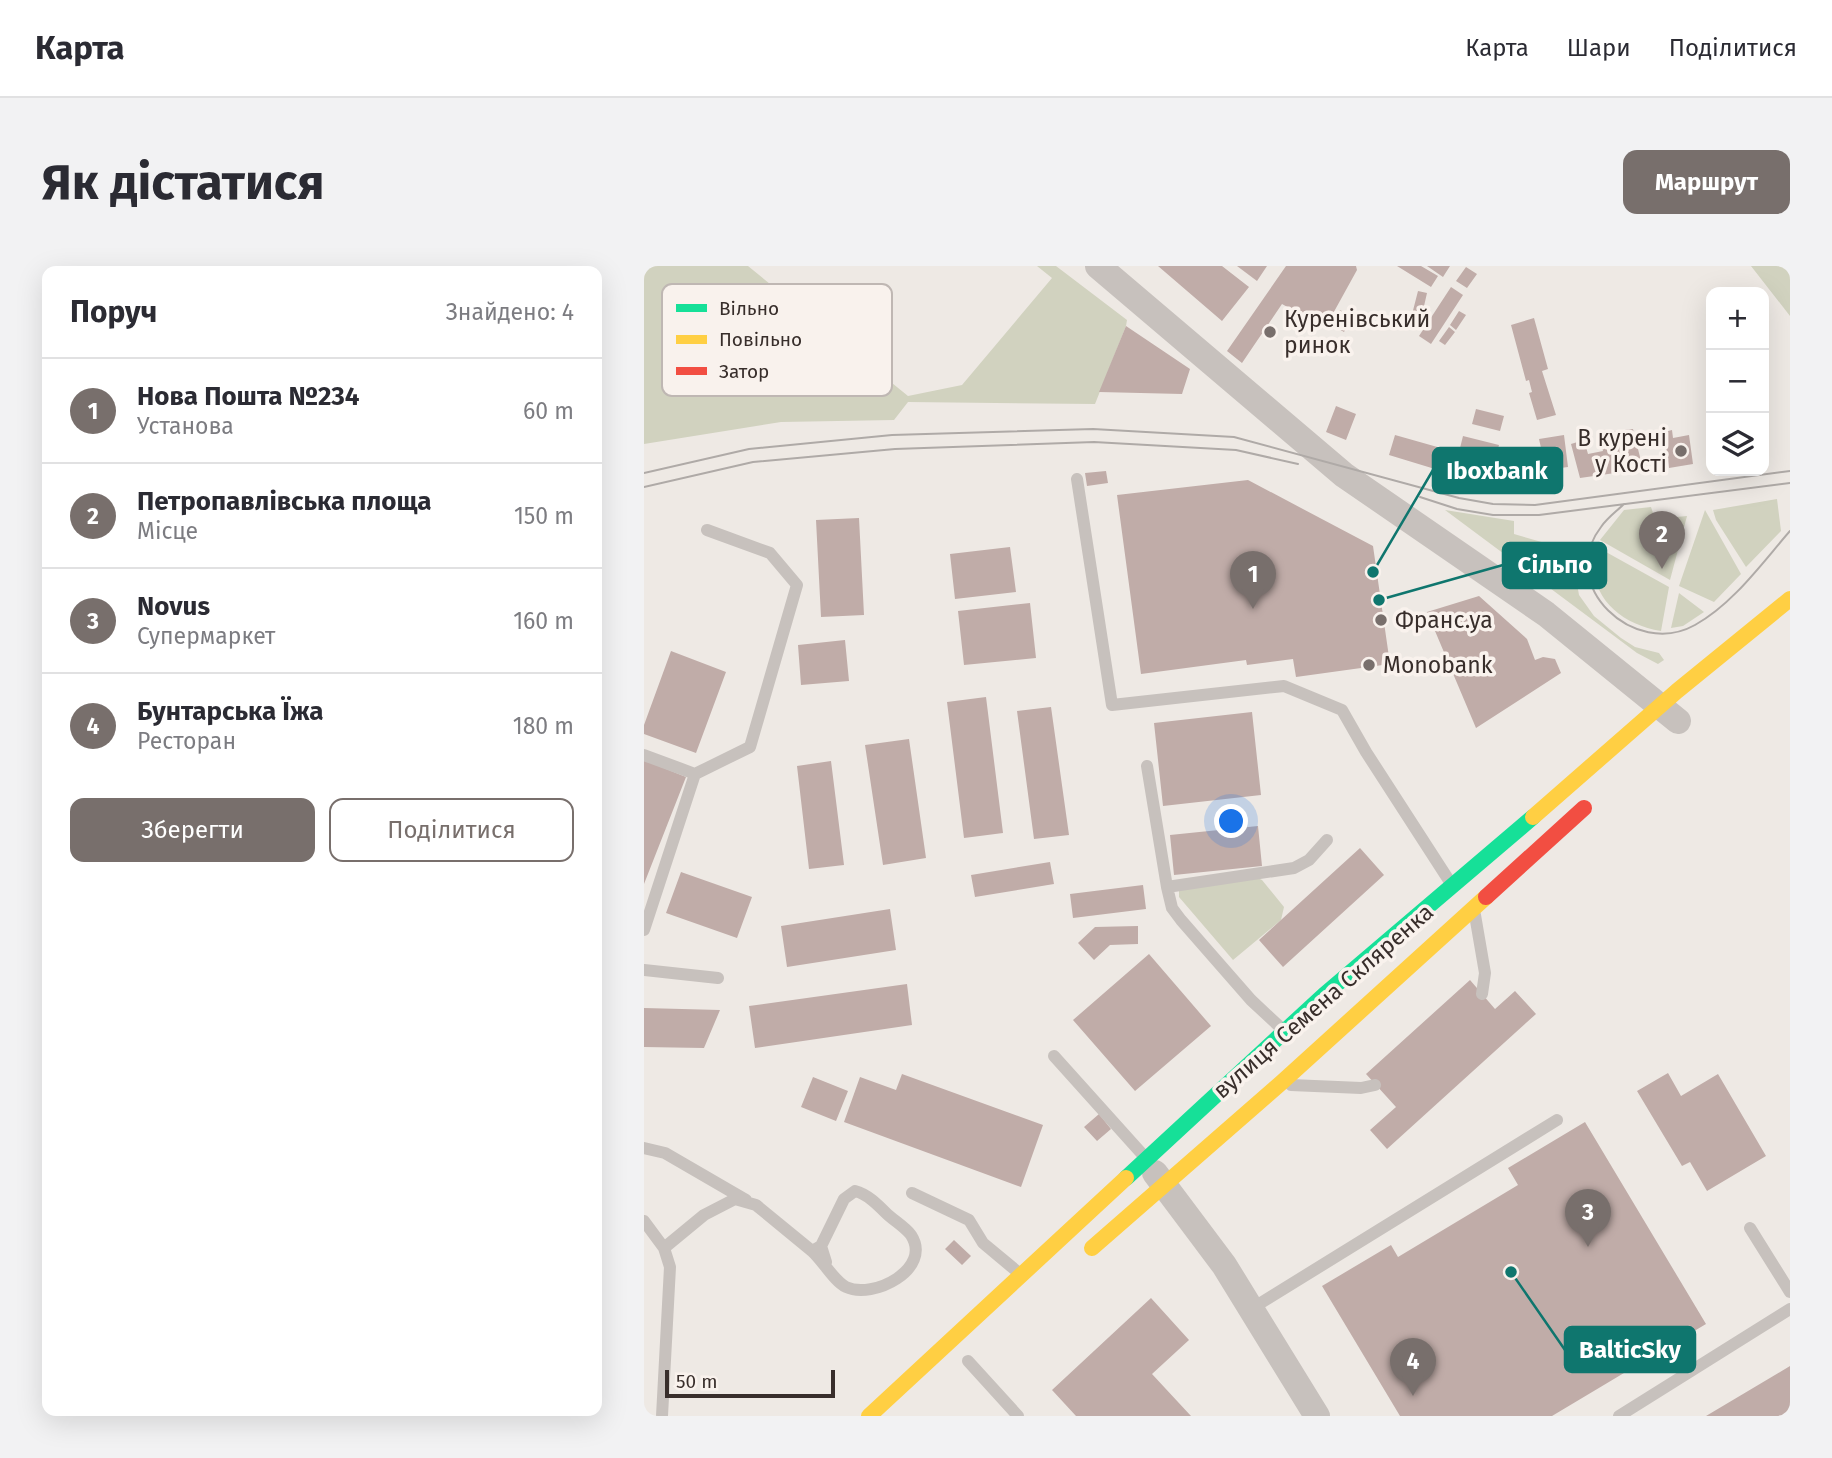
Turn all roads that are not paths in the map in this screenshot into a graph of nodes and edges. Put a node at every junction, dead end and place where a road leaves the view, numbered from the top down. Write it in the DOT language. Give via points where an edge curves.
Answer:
graph roads {
  1 [pos="1098,266"];
  2 [pos="1077,480"];
  3 [pos="707,530"];
  4 [pos="1790,599"];
  5 [pos="1675,716"];
  6 [pos="644,755"];
  7 [pos="1147,766"];
  8 [pos="695,774"];
  9 [pos="1593,800"];
  10 [pos="1521,829"];
  11 [pos="1327,840"];
  12 [pos="1504,844"];
  13 [pos="1167,887"];
  14 [pos="1453,888"];
  15 [pos="1475,909"];
  16 [pos="644,930"];
  17 [pos="644,970"];
  18 [pos="718,978"];
  19 [pos="1482,994"];
  20 [pos="1284,1032"];
  21 [pos="1054,1056"];
  22 [pos="1280,1083"];
  23 [pos="1375,1084"];
  24 [pos="1557,1120"];
  25 [pos="644,1148"];
  26 [pos="1145,1158"];
  27 [pos="1163,1184"];
  28 [pos="912,1193"];
  29 [pos="756,1205"];
  30 [pos="644,1221"];
  31 [pos="1750,1228"];
  32 [pos="664,1248"];
  33 [pos="817,1249"];
  34 [pos="1082,1257"];
  35 [pos="1024,1277"];
  36 [pos="1790,1292"];
  37 [pos="1251,1309"];
  38 [pos="1790,1309"];
  39 [pos="968,1361"];
  40 [pos="663,1416"];
  41 [pos="869,1416"];
  42 [pos="1017,1416"];
  43 [pos="1317,1416"];
  44 [pos="1619,1416"];
  1 -- 5 [label="street" via="1344,475 1546,614"];
  2 -- 14 [label="lane" via="1112,705 1284,686 1342,710"];
  3 -- 8 [label="lane" via="770,553 797,585 750,747"];
  4 -- 5 [label="main road, вулиця Семена Скляренка"];
  5 -- 10 [label="main road, вулиця Семена Скляренка"];
  6 -- 8 [label="lane"];
  7 -- 13 [label="lane"];
  8 -- 16 [label="lane"];
  9 -- 15 [label="main road, вулиця Семена Скляренка"];
  10 -- 12 [label="main road, вулиця Семена Скляренка"];
  10 -- 12 [label="lane" via="1502,822"];
  11 -- 13 [label="lane" via="1309,860 1294,868"];
  12 -- 14 [label="main road, вулиця Семена Скляренка"];
  13 -- 20 [label="lane" via="1172,908 1181,920"];
  14 -- 20 [label="main road, вулиця Семена Скляренка"];
  15 -- 19 [label="lane" via="1485,973"];
  15 -- 22 [label="main road, вулиця Семена Скляренка"];
  17 -- 18 [label="lane"];
  20 -- 26 [label="main road, вулиця Семена Скляренка"];
  21 -- 26 [label="lane"];
  22 -- 23 [label="lane" via="1320,1088"];
  22 -- 27 [label="main road, вулиця Семена Скляренка"];
  24 -- 37 [label="lane"];
  25 -- 29 [label="lane" via="665,1153"];
  26 -- 27 [label="street"];
  26 -- 35 [label="main road, вулиця Семена Скляренка"];
  27 -- 34 [label="main road, вулиця Семена Скляренка"];
  27 -- 37 [label="street"];
  28 -- 35 [label="lane" via="969,1220 984,1243"];
  29 -- 32 [label="lane" via="735,1199 718,1205"];
  29 -- 33 [label="lane"];
  30 -- 32 [label="lane"];
  31 -- 36 [label="lane"];
  32 -- 40 [label="lane" via="671,1283"];
  33 -- 33 [label="lane" via="843,1285 853,1289 894,1280 911,1267 915,1254 911,1235 855,1191 844,1199"];
  35 -- 41 [label="main road, вулиця Семена Скляренка"];
  37 -- 43 [label="street"];
  38 -- 44 [label="lane"];
  39 -- 42 [label="lane"];
}
